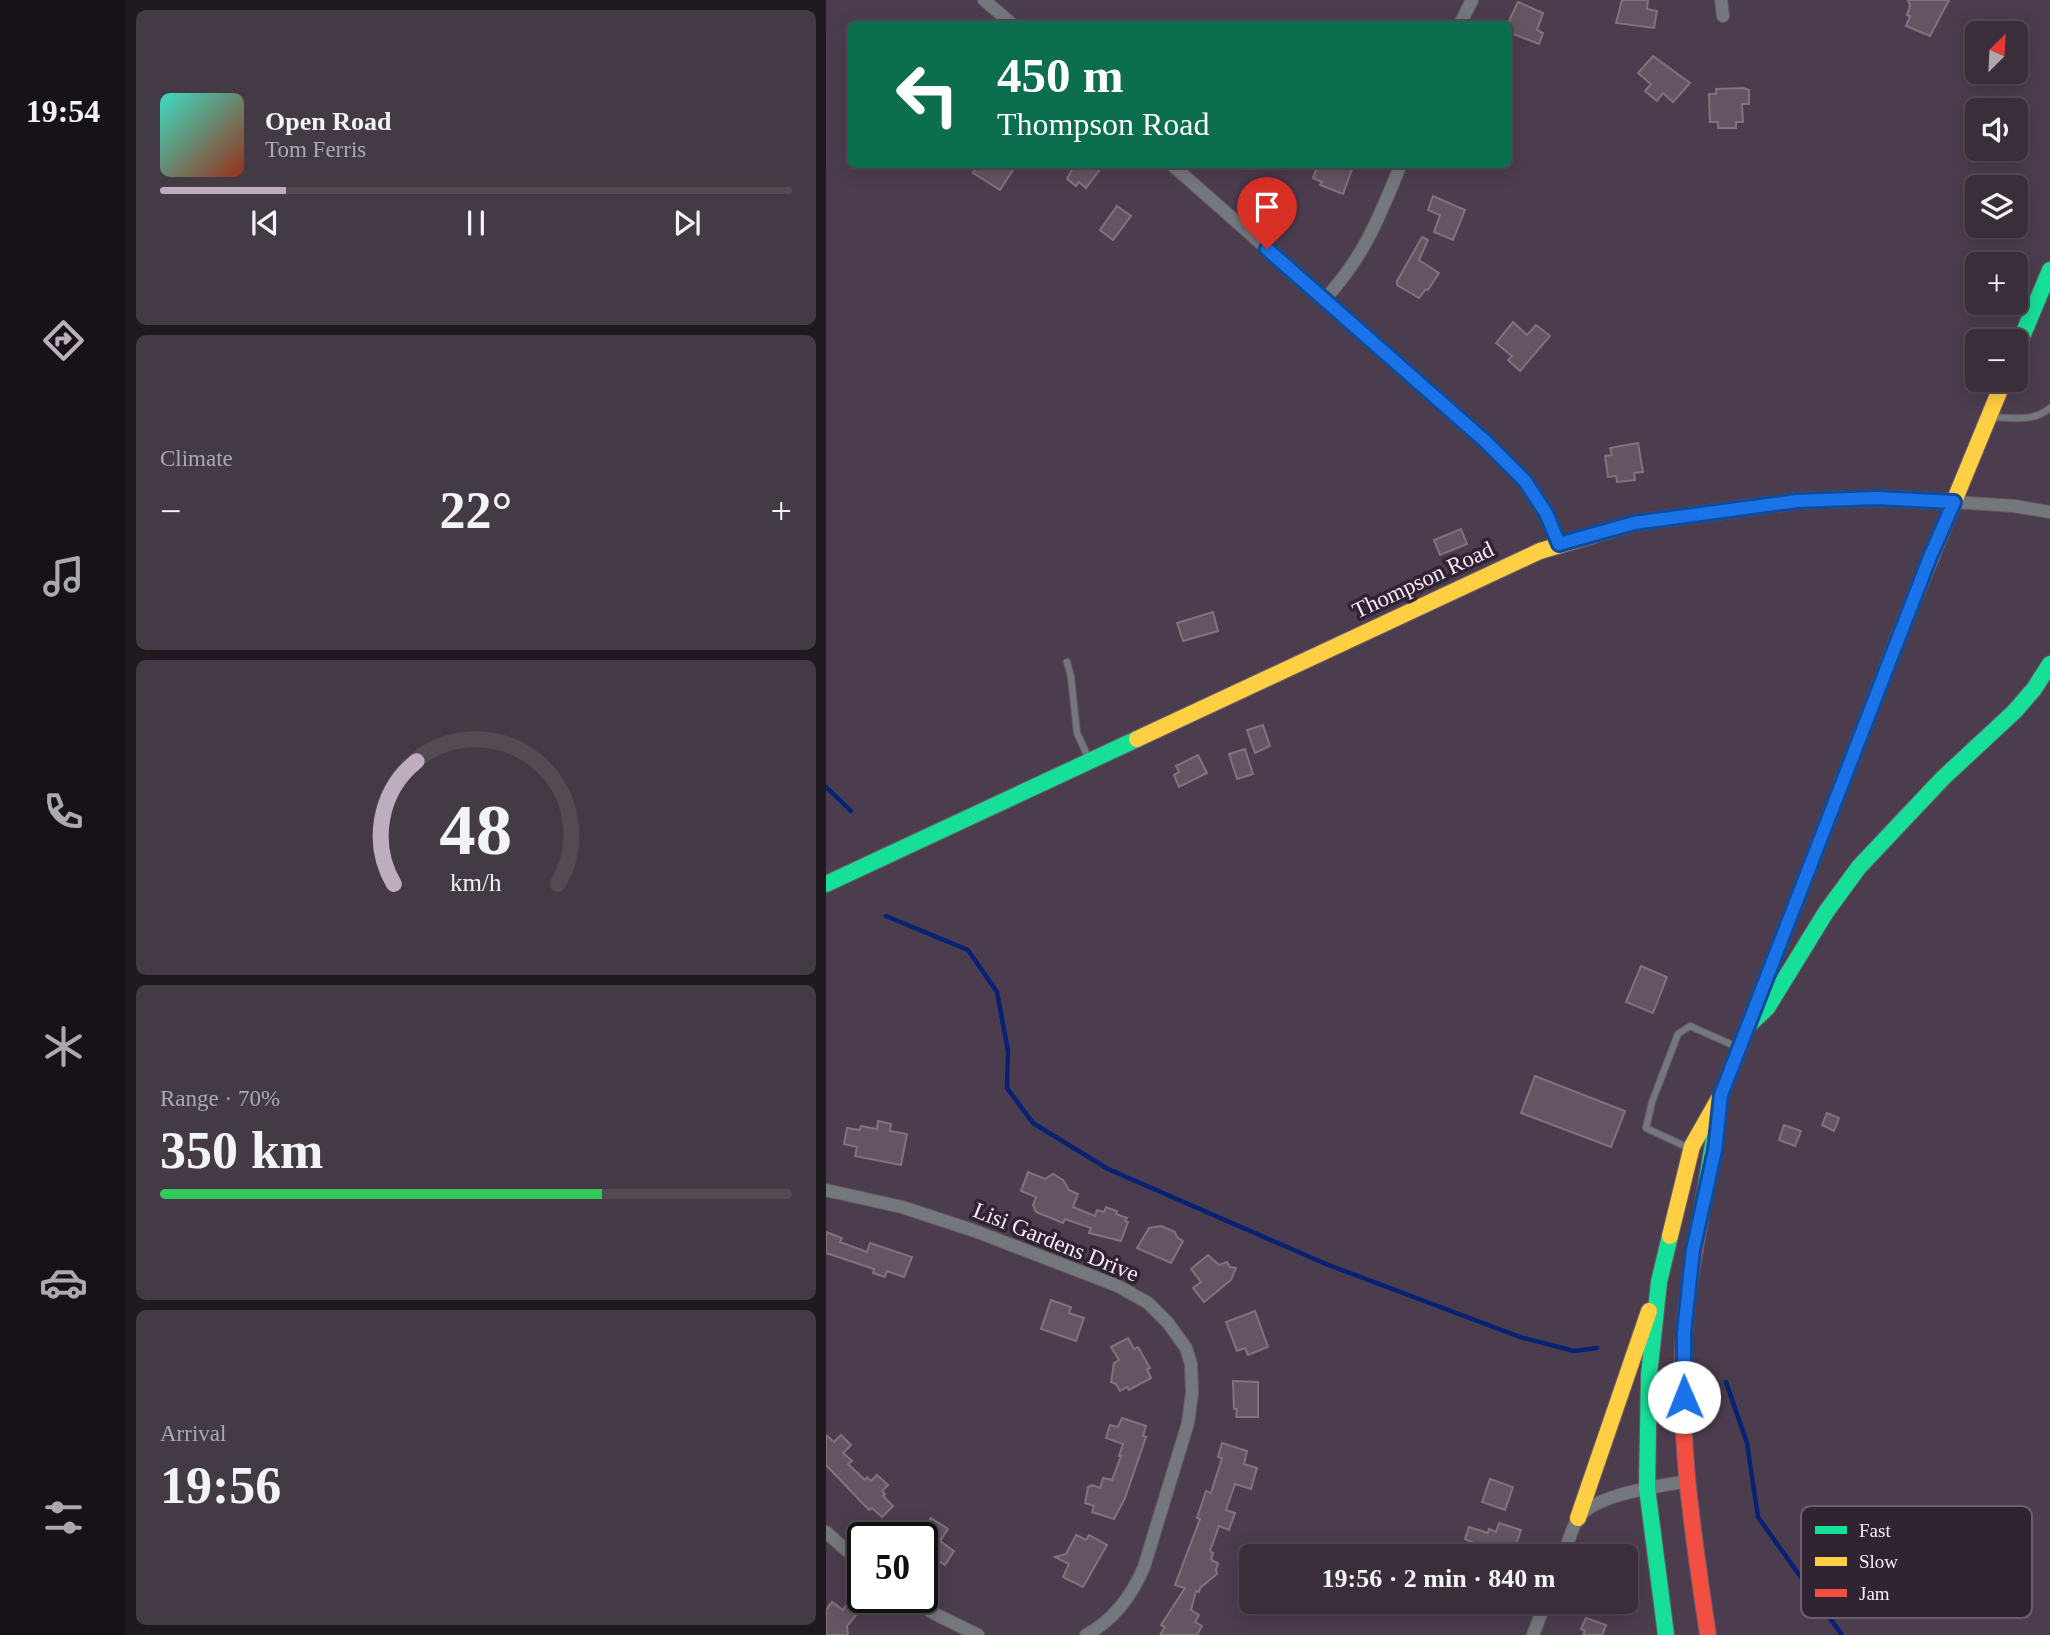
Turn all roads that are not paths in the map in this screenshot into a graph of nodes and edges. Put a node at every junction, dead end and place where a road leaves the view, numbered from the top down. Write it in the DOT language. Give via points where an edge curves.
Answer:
graph roads {
  1 [pos="984,0"];
  2 [pos="1472,0"];
  3 [pos="1721,0"];
  4 [pos="1723,16"];
  5 [pos="1008,21"];
  6 [pos="1462,21"];
  7 [pos="1176,168"];
  8 [pos="1399,168"];
  9 [pos="2050,270"];
  10 [pos="1324,300"];
  11 [pos="2025,329"];
  12 [pos="1999,392"];
  13 [pos="2050,408"];
  14 [pos="1989,417"];
  15 [pos="1954,502"];
  16 [pos="2050,512"];
  17 [pos="1559,544"];
  18 [pos="1067,662"];
  19 [pos="2050,664"];
  20 [pos="1090,761"];
  21 [pos="826,884"];
  22 [pos="1747,1027"];
  23 [pos="1739,1047"];
  24 [pos="1721,1095"];
  25 [pos="1691,1149"];
  26 [pos="826,1190"];
  27 [pos="1659,1282"];
  28 [pos="1689,1481"];
  29 [pos="1647,1488"];
  30 [pos="1578,1518"];
  31 [pos="826,1532"];
  32 [pos="1568,1544"];
  33 [pos="847,1551"];
  34 [pos="932,1613"];
  35 [pos="1541,1614"];
  36 [pos="978,1635"];
  37 [pos="1086,1635"];
  38 [pos="1533,1635"];
  39 [pos="1666,1635"];
  40 [pos="1708,1635"];
  1 -- 5 [label="street"];
  2 -- 6 [label="street"];
  3 -- 4 [label="street"];
  7 -- 10 [label="street"];
  8 -- 10 [label="street" via="1362,252"];
  9 -- 11 [label="main road"];
  10 -- 17 [label="street" via="1525,481"];
  12 -- 14 [label="main road"];
  13 -- 14 [label="lane" via="2036,416"];
  14 -- 15 [label="main road"];
  15 -- 16 [label="street"];
  15 -- 17 [label="main road, Thompson Road" via="1877,498 1797,501 1634,523"];
  15 -- 22 [label="main road"];
  17 -- 20 [label="main road, Thompson Road"];
  18 -- 20 [label="lane" via="1077,733"];
  19 -- 22 [label="main road" via="2014,712 1943,778 1859,867 1767,1008"];
  20 -- 21 [label="main road, Thompson Road"];
  22 -- 23 [label="main road"];
  23 -- 24 [label="main road"];
  23 -- 25 [label="lane" via="1690,1026 1678,1034 1646,1128"];
  24 -- 25 [label="main road"];
  24 -- 28 [label="main road" via="1715,1150 1693,1250 1684,1332"];
  25 -- 27 [label="main road"];
  26 -- 37 [label="street, Lisi Gardens Drive" via="963,1227 1118,1286 1148,1303 1186,1348 1192,1393 1188,1423 1144,1567 1135,1589 1118,1610"];
  27 -- 29 [label="main road" via="1647,1405"];
  27 -- 30 [label="main road"];
  28 -- 29 [label="street"];
  28 -- 40 [label="main road"];
  29 -- 30 [label="street" via="1618,1495"];
  29 -- 39 [label="main road"];
  30 -- 32 [label="street"];
  31 -- 33 [label="street"];
  34 -- 36 [label="street"];
  35 -- 38 [label="street"];
}
